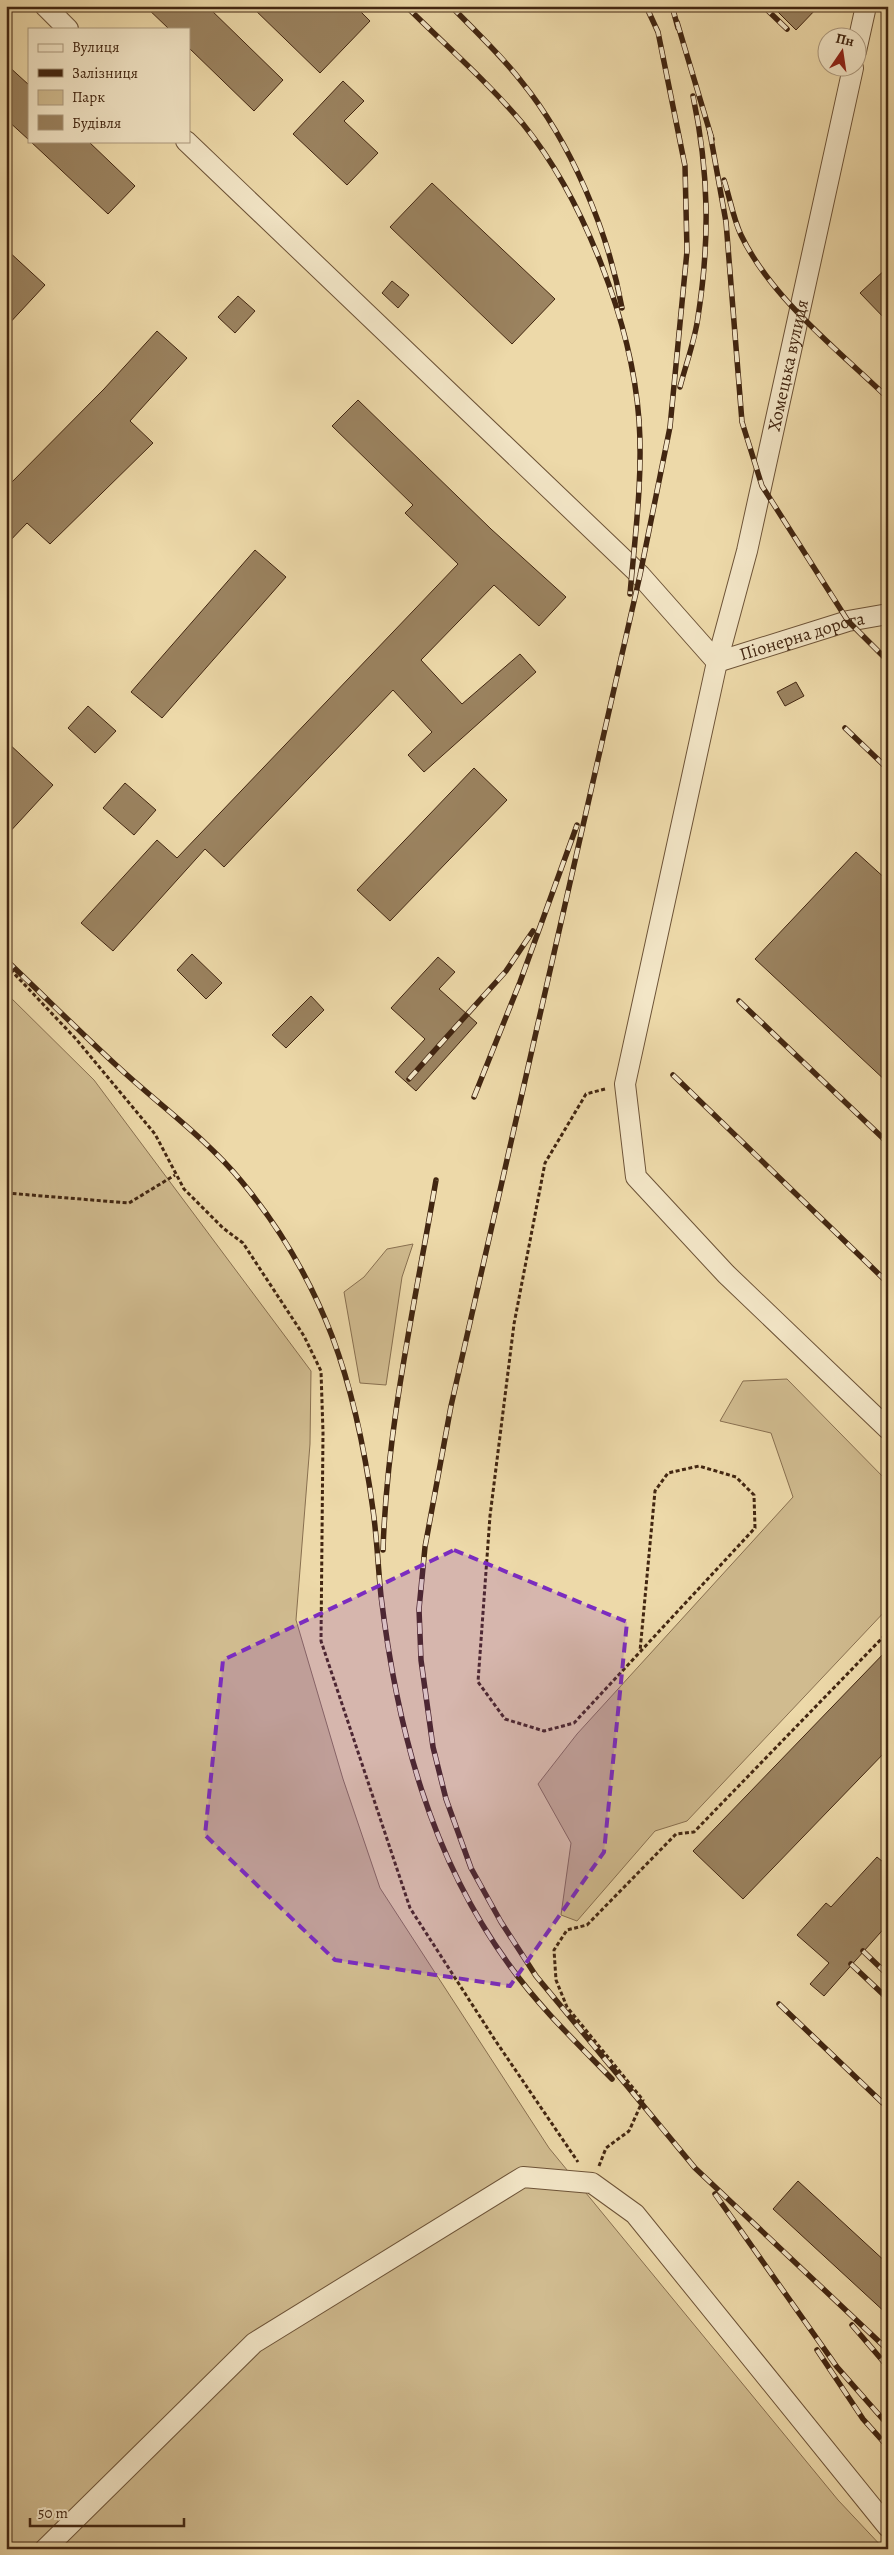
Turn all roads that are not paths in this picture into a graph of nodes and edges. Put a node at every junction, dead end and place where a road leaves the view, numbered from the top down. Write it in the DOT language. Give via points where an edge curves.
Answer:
graph roads {
  1 [pos="45,6"];
  2 [pos="866,6"];
  3 [pos="67,28"];
  4 [pos="861,28"];
  5 [pos="851,78"];
  6 [pos="187,142"];
  7 [pos="888,614"];
  8 [pos="717,662"];
  9 [pos="888,1429"];
  10 [pos="888,2527"];
  11 [pos="45,2549"];
  1 -- 3 [label="street"];
  2 -- 4 [label="street"];
  5 -- 8 [label="street, Хомецька вулиця" via="748,551"];
  6 -- 8 [label="street" via="640,575"];
  7 -- 8 [label="street, Піонерна дорога" via="848,621"];
  8 -- 9 [label="street, Хомецька вулиця" via="625,1084 636,1177 726,1274"];
  10 -- 11 [label="street" via="635,2214 592,2183 523,2177 254,2343"];
}
